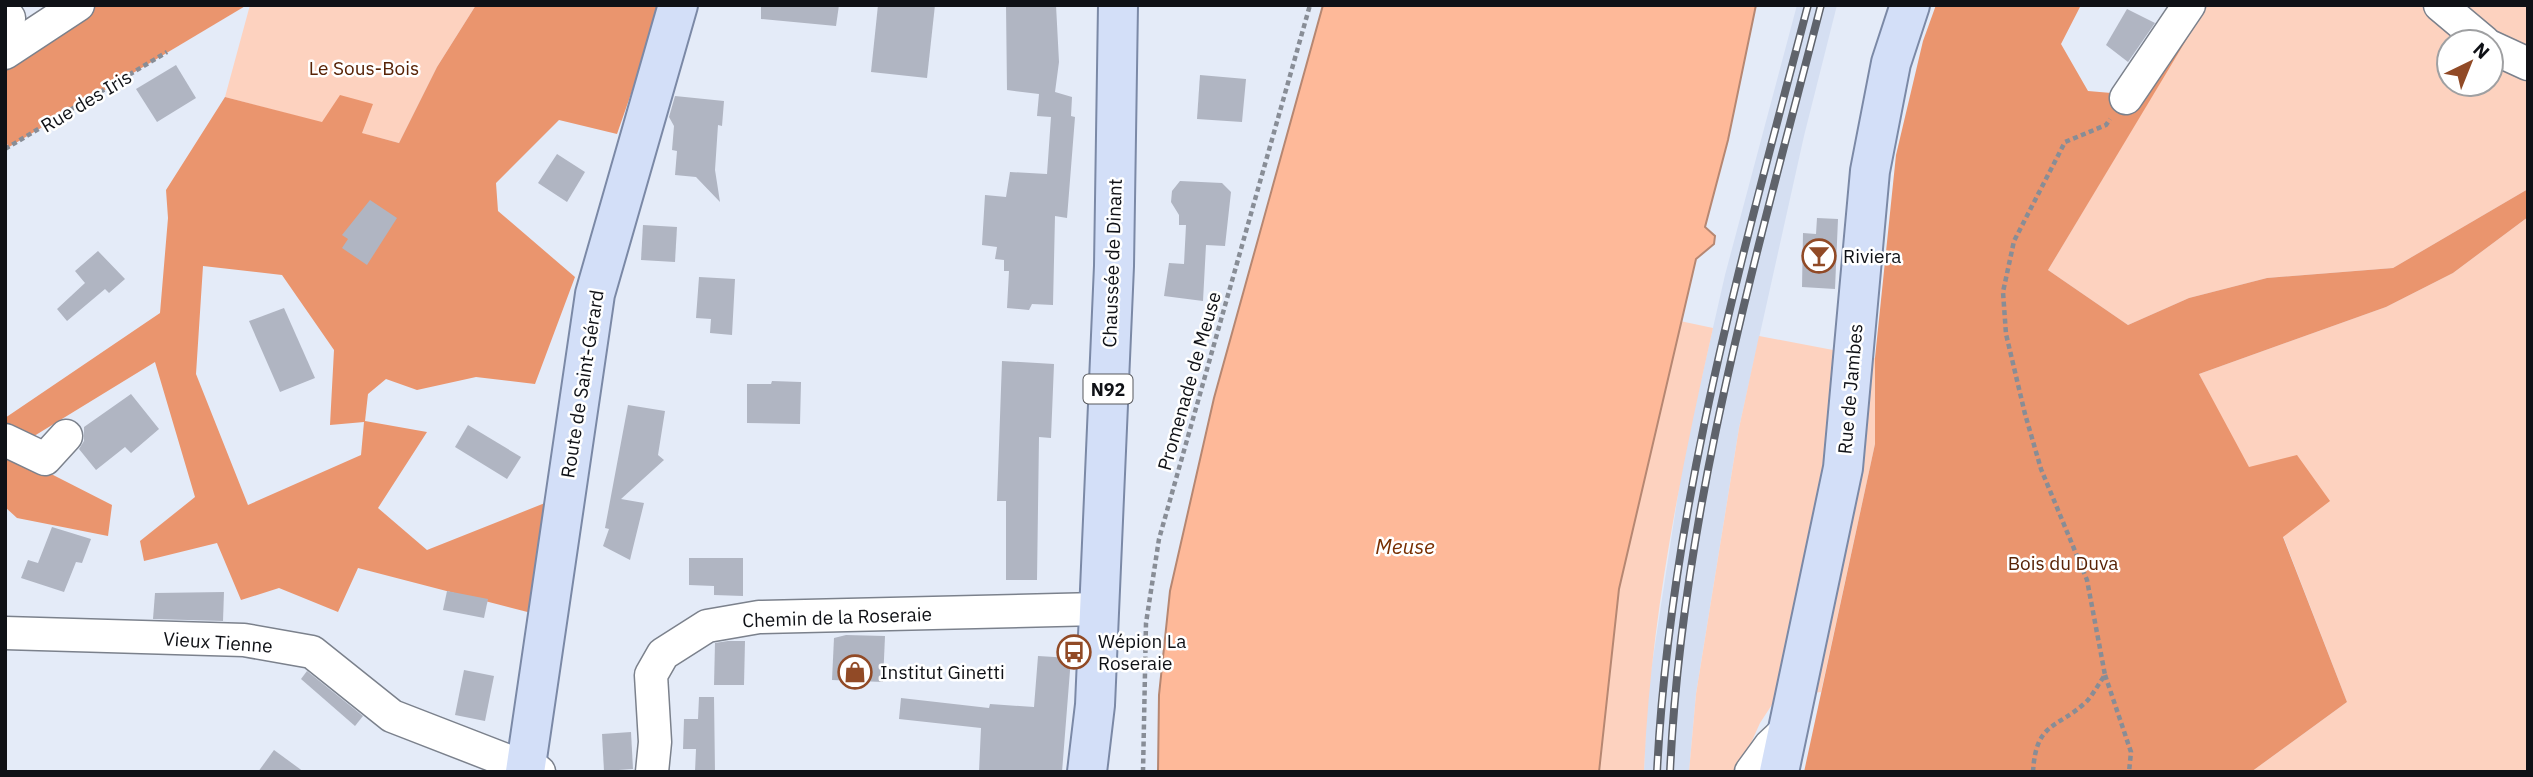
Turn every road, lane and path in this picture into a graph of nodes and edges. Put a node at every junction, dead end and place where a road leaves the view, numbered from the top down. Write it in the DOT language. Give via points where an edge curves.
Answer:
graph roads {
  1 [pos="78,5"];
  2 [pos="678,5"];
  3 [pos="1118,5"];
  4 [pos="1310,5"];
  5 [pos="1910,5"];
  6 [pos="2189,5"];
  7 [pos="2440,5"];
  8 [pos="2467,28"];
  9 [pos="167,52"];
  10 [pos="5,53"];
  11 [pos="2505,53"];
  12 [pos="2528,64"];
  13 [pos="2126,99"];
  14 [pos="5,149"];
  15 [pos="66,436"];
  16 [pos="5,440"];
  17 [pos="1098,609"];
  18 [pos="5,633"];
  19 [pos="2105,675"];
  20 [pos="1788,729"];
  21 [pos="530,768"];
  22 [pos="652,772"];
  23 [pos="1087,772"];
  24 [pos="1143,772"];
  25 [pos="1751,772"];
  26 [pos="1779,772"];
  27 [pos="2034,772"];
  28 [pos="2129,772"];
  1 -- 10 [label="street"];
  2 -- 21 [label="main road, Route de Saint-Gérard" via="595,294"];
  3 -- 17 [label="main road, Chaussée de Dinant / N92" via="1114,266"];
  4 -- 24 [label="path, Promenade de Meuse" via="1159,539 1146,623"];
  5 -- 20 [label="main road, Rue de Jambes" via="1891,63 1870,171 1843,468"];
  6 -- 13 [label="street"];
  7 -- 8 [label="street"];
  9 -- 14 [label="path, Rue des Iris"];
  11 -- 12 [label="street"];
  13 -- 19 [label="path" via="2106,125 2065,142 2014,241 2003,292 2006,334 2025,414 2041,469 2087,580"];
  15 -- 16 [label="street" via="45,459"];
  17 -- 22 [label="street, Chemin de la Roseraie" via="760,617 707,626 663,654 651,675"];
  17 -- 23 [label="main road, Chaussée de Dinant / N92" via="1096,705"];
  18 -- 21 [label="street, Vieux Tienne" via="244,639 312,652 392,716"];
  19 -- 27 [label="path" via="2086,702 2053,722 2041,738"];
  19 -- 28 [label="path" via="2131,752"];
  20 -- 25 [label="street"];
  20 -- 26 [label="main road, Rue de Jambes"];
}
